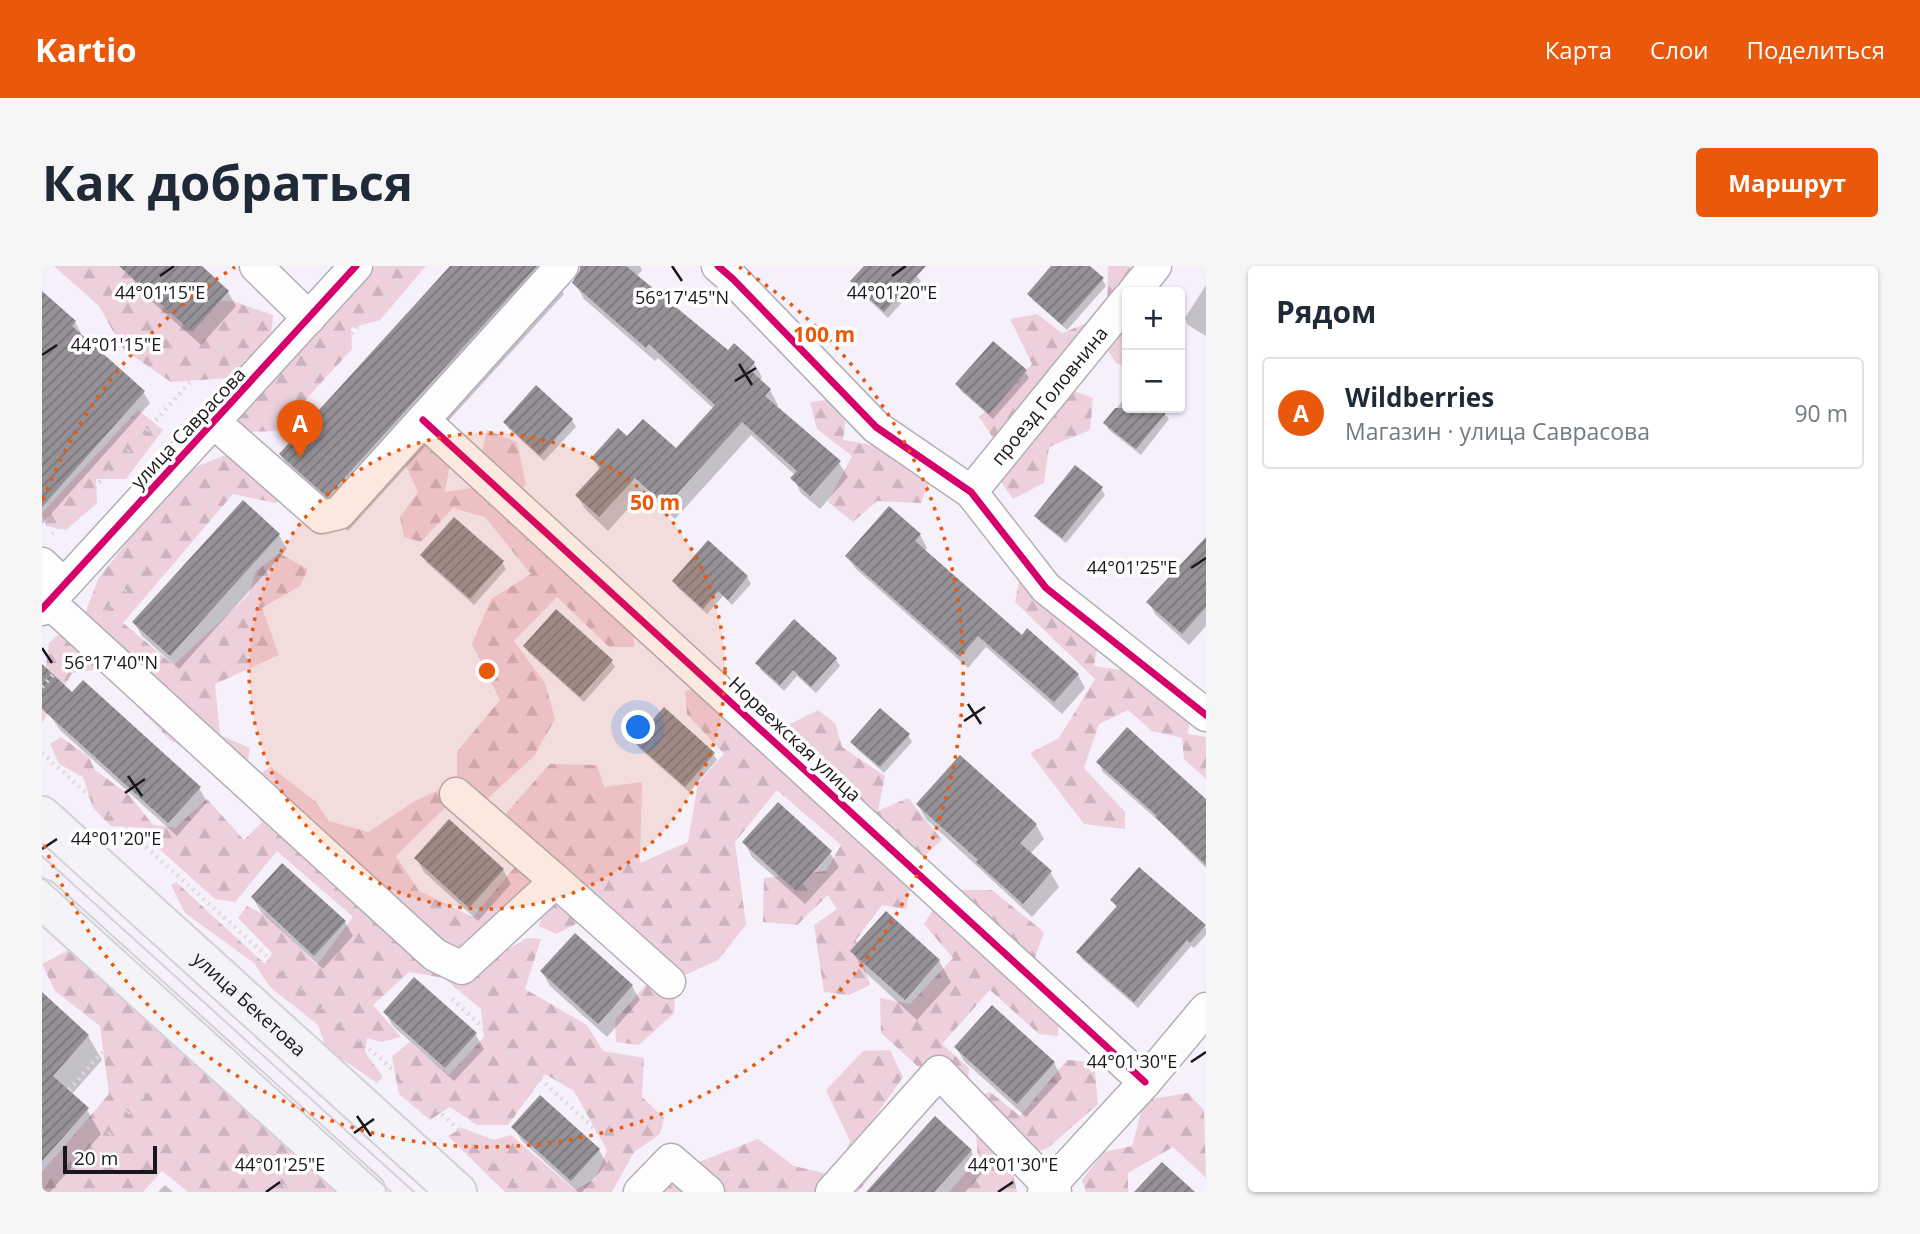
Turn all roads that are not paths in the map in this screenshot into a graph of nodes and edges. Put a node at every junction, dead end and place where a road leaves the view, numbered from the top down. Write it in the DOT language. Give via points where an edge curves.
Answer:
graph roads {
  1 [pos="356,266"];
  2 [pos="562,266"];
  3 [pos="1155,266"];
  4 [pos="736,270"];
  5 [pos="267,276"];
  6 [pos="1138,287"];
  7 [pos="1122,306"];
  8 [pos="309,318"];
  9 [pos="424,420"];
  10 [pos="215,422"];
  11 [pos="971,492"];
  12 [pos="49,590"];
  13 [pos="1204,711"];
  14 [pos="456,794"];
  15 [pos="42,816"];
  16 [pos="556,881"];
  17 [pos="42,899"];
  18 [pos="669,982"];
  19 [pos="1206,1009"];
  20 [pos="1144,1082"];
  21 [pos="1049,1190"];
  22 [pos="366,1192"];
  23 [pos="457,1192"];
  24 [pos="639,1192"];
  25 [pos="708,1192"];
  26 [pos="832,1192"];
  1 -- 8 [label="street, улица Саврасова"];
  2 -- 9 [label="street"];
  3 -- 6 [label="street"];
  4 -- 11 [label="street" via="876,427"];
  5 -- 8 [label="street"];
  7 -- 11 [label="street, проезд Головнина"];
  8 -- 10 [label="street, улица Саврасова"];
  9 -- 10 [label="street" via="339,513 322,517"];
  9 -- 20 [label="street, Норвежская улица"];
  10 -- 12 [label="street, улица Саврасова"];
  11 -- 13 [label="street" via="1046,588"];
  12 -- 16 [label="street" via="435,955 462,968"];
  14 -- 16 [label="street"];
  15 -- 23 [label="main road, улица Бекетова"];
  16 -- 18 [label="street"];
  17 -- 22 [label="main road"];
  19 -- 20 [label="street"];
  20 -- 21 [label="street"];
  21 -- 26 [label="street" via="939,1072"];
  24 -- 25 [label="street" via="671,1160"];
}
